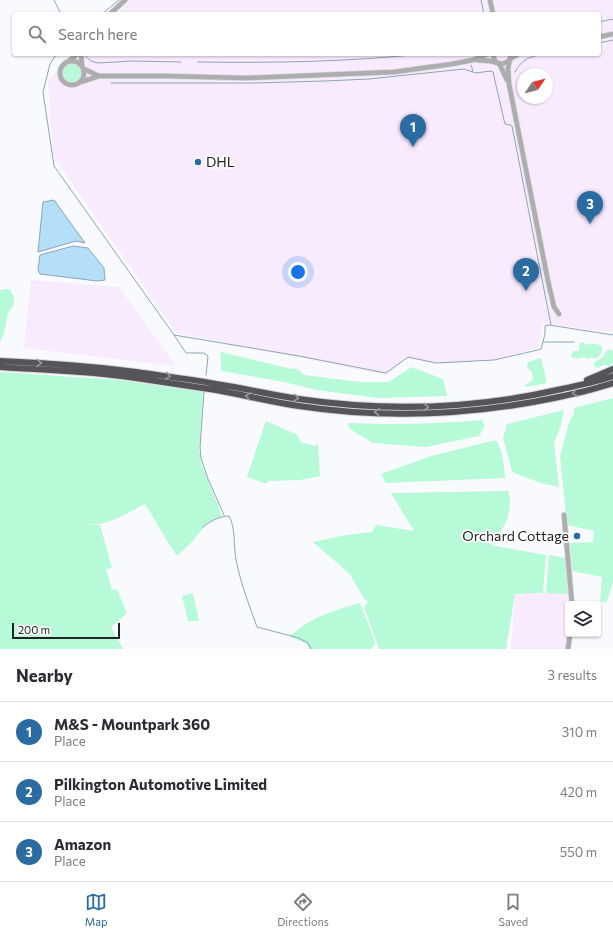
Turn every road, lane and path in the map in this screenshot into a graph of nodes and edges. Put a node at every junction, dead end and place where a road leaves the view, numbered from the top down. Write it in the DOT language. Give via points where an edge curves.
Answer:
graph roads {
  1 [pos="125,0"];
  2 [pos="490,0"];
  3 [pos="112,12"];
  4 [pos="493,12"];
  5 [pos="613,34"];
  6 [pos="601,37"];
  7 [pos="75,56"];
  8 [pos="82,56"];
  9 [pos="483,56"];
  10 [pos="493,56"];
  11 [pos="510,58"];
  12 [pos="473,60"];
  13 [pos="69,61"];
  14 [pos="498,63"];
  15 [pos="83,68"];
  16 [pos="99,76"];
  17 [pos="80,83"];
  18 [pos="509,84"];
  19 [pos="559,314"];
  20 [pos="0,361"];
  21 [pos="0,367"];
  22 [pos="613,370"];
  23 [pos="613,376"];
  24 [pos="613,385"];
  25 [pos="571,387"];
  26 [pos="564,515"];
  27 [pos="572,601"];
  28 [pos="570,637"];
  29 [pos="568,649"];
  1 -- 3 [label="street"];
  2 -- 4 [label="street"];
  5 -- 6 [label="street"];
  7 -- 13 [label="street"];
  8 -- 15 [label="street"];
  9 -- 12 [label="street"];
  10 -- 14 [label="street"];
  11 -- 14 [label="street" via="504,64"];
  11 -- 18 [label="street"];
  12 -- 14 [label="street"];
  12 -- 16 [label="street" via="394,72 337,75 245,78"];
  13 -- 15 [label="street" via="77,62"];
  13 -- 17 [label="street" via="61,66 61,79 70,86"];
  14 -- 18 [label="street"];
  15 -- 16 [label="street"];
  15 -- 17 [label="street" via="84,76"];
  16 -- 17 [label="street"];
  18 -- 19 [label="street" via="548,281 554,307"];
  20 -- 25 [label="highway, one-way" via="87,366 135,372 348,405 432,407 485,403"];
  24 -- 21 [label="highway, one-way" via="487,409 391,413 300,406 216,390 93,373"];
  22 -- 25 [label="highway"];
  23 -- 25 [label="highway"];
  26 -- 27 [label="street"];
  28 -- 29 [label="street"];
}
